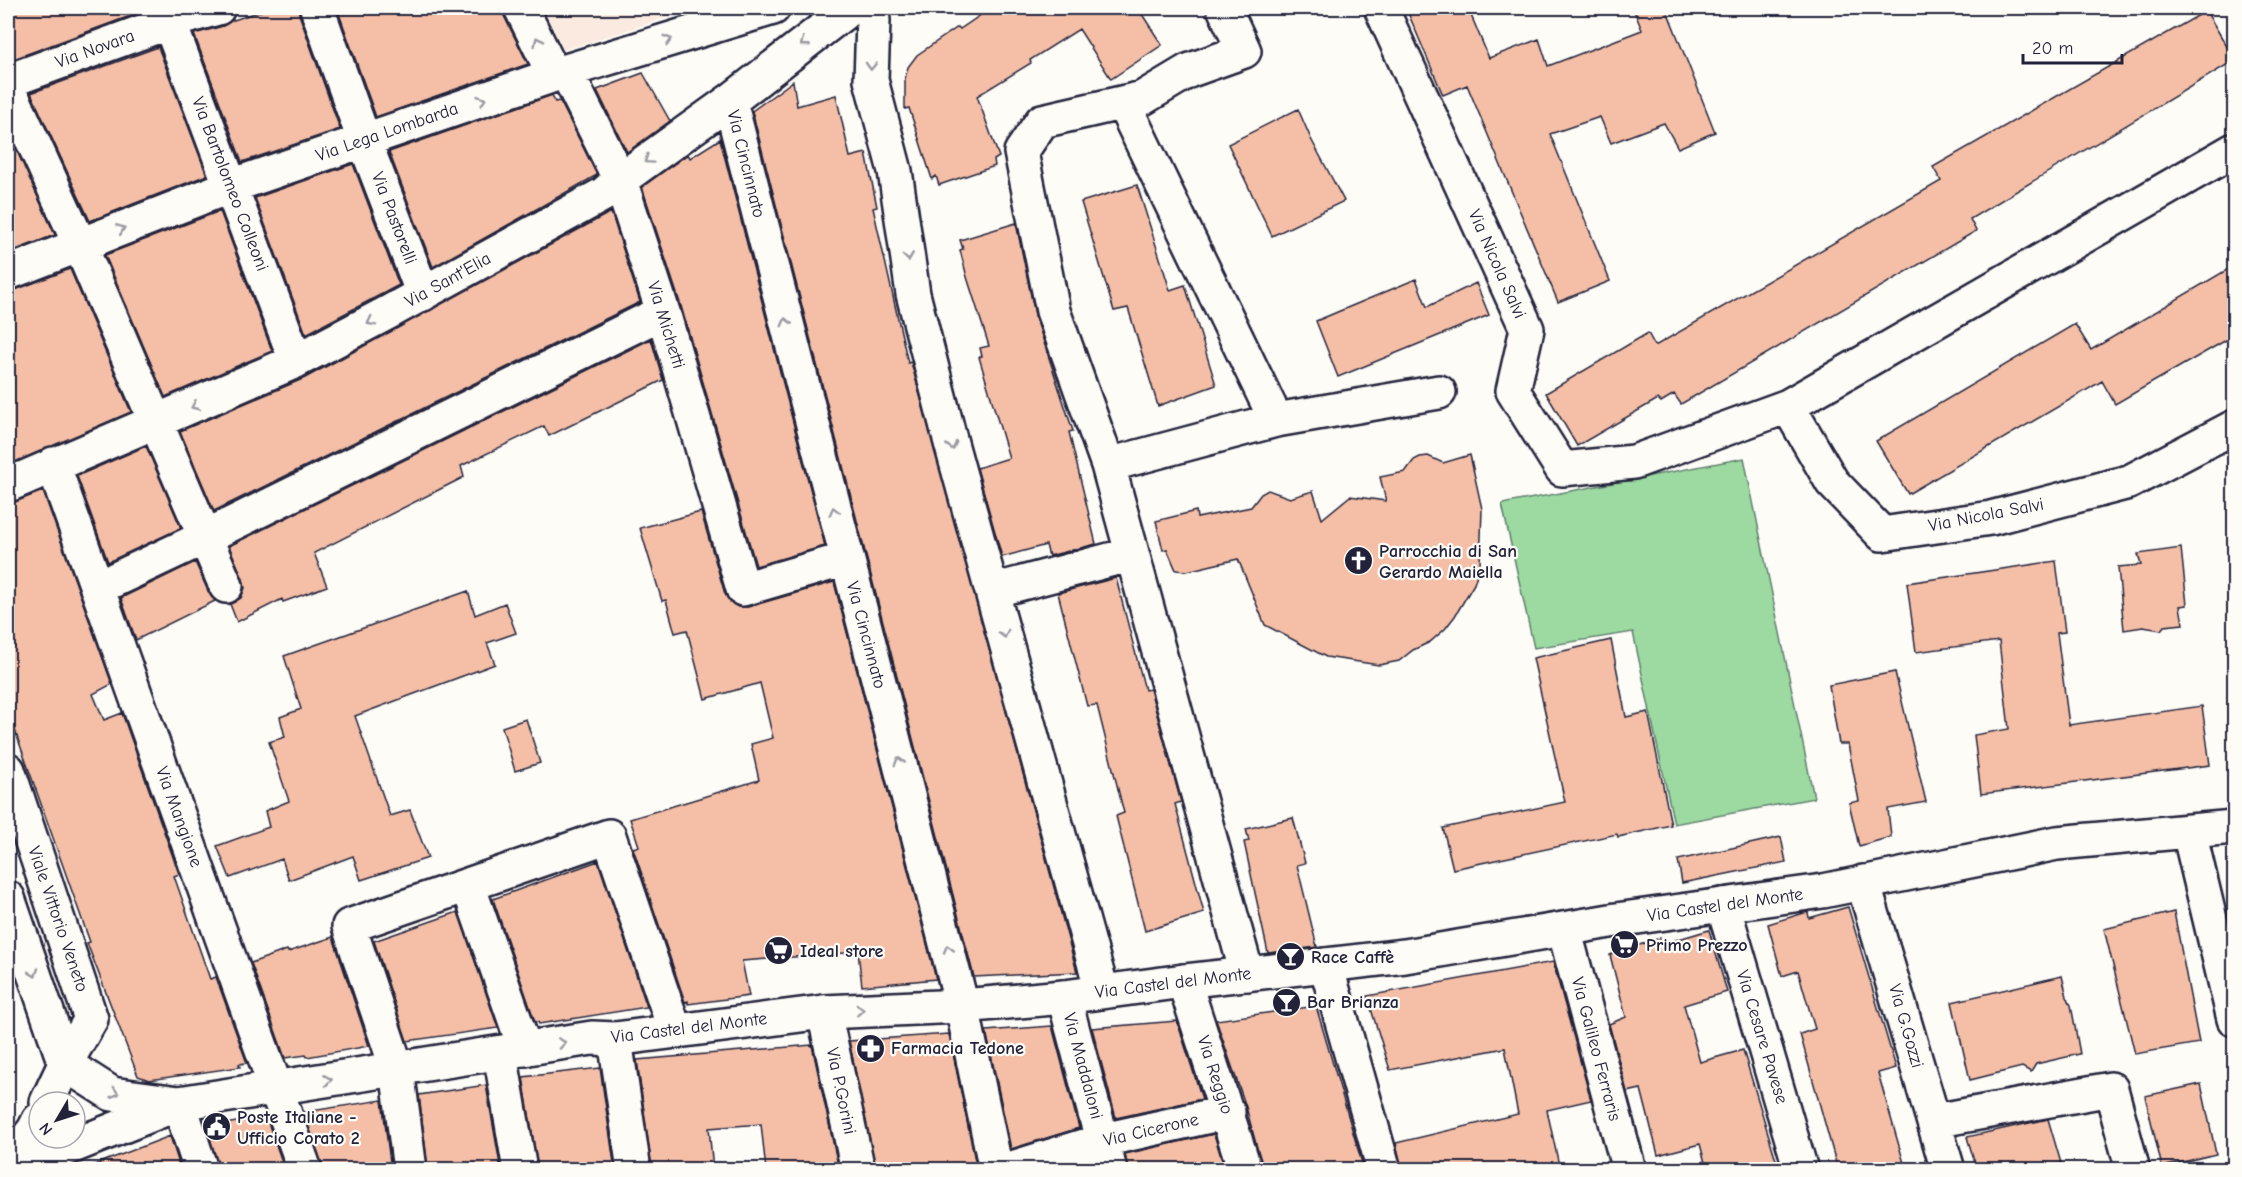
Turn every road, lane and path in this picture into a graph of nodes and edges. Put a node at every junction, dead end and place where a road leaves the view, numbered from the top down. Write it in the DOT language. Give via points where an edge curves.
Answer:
graph roads {
  1 [pos="218,8"];
  2 [pos="317,8"];
  3 [pos="521,8"];
  4 [pos="773,8"];
  5 [pos="850,8"];
  6 [pos="872,8"];
  7 [pos="1224,8"];
  8 [pos="1382,8"];
  9 [pos="167,15"];
  10 [pos="560,73"];
  11 [pos="8,81"];
  12 [pos="8,87"];
  13 [pos="730,101"];
  14 [pos="1124,103"];
  15 [pos="364,140"];
  16 [pos="2235,150"];
  17 [pos="620,180"];
  18 [pos="231,186"];
  19 [pos="80,245"];
  20 [pos="8,273"];
  21 [pos="423,294"];
  22 [pos="663,312"];
  23 [pos="296,361"];
  24 [pos="1439,392"];
  25 [pos="1788,406"];
  26 [pos="1276,420"];
  27 [pos="156,423"];
  28 [pos="2235,428"];
  29 [pos="53,464"];
  30 [pos="1108,465"];
  31 [pos="8,485"];
  32 [pos="205,537"];
  33 [pos="1132,554"];
  34 [pos="846,559"];
  35 [pos="226,586"];
  36 [pos="97,588"];
  37 [pos="992,591"];
  38 [pos="8,770"];
  39 [pos="2235,827"];
  40 [pos="2189,832"];
  41 [pos="1863,882"];
  42 [pos="468,885"];
  43 [pos="8,898"];
  44 [pos="1723,905"];
  45 [pos="1564,929"];
  46 [pos="14,936"];
  47 [pos="1326,965"];
  48 [pos="1247,974"];
  49 [pos="1184,981"];
  50 [pos="1102,991"];
  51 [pos="1064,997"];
  52 [pos="962,1006"];
  53 [pos="824,1012"];
  54 [pos="2235,1019"];
  55 [pos="675,1031"];
  56 [pos="615,1039"];
  57 [pos="512,1051"];
  58 [pos="65,1064"];
  59 [pos="397,1069"];
  60 [pos="277,1088"];
  61 [pos="56,1090"];
  62 [pos="179,1103"];
  63 [pos="1228,1112"];
  64 [pos="1934,1122"];
  65 [pos="87,1128"];
  66 [pos="27,1150"];
  67 [pos="1107,1155"];
  68 [pos="8,1163"];
  69 [pos="201,1170"];
  70 [pos="305,1170"];
  71 [pos="411,1170"];
  72 [pos="520,1170"];
  73 [pos="634,1170"];
  74 [pos="858,1170"];
  75 [pos="996,1170"];
  76 [pos="1006,1170"];
  77 [pos="1245,1170"];
  78 [pos="1384,1170"];
  79 [pos="1629,1170"];
  80 [pos="1801,1170"];
  81 [pos="1948,1170"];
  82 [pos="2133,1170"];
  1 -- 9 [label="street, Via Novara"];
  2 -- 15 [label="street, Via Pastorelli"];
  10 -- 3 [label="street, Via Michetti, one-way"];
  10 -- 4 [label="street, Via Lega Lombarda, one-way"];
  5 -- 13 [label="street, Via Sant'Elia, one-way"];
  6 -- 37 [label="street, one-way" via="871,81 895,171 914,294"];
  7 -- 14 [label="street" via="1244,51 1188,70 1143,98"];
  8 -- 25 [label="street, Via Nicola Salvi" via="1527,329 1513,391 1562,469 1634,462"];
  9 -- 11 [label="street, Via Novara"];
  9 -- 18 [label="street, Via Bartolomeo Colleoni"];
  15 -- 10 [label="street, Via Lega Lombarda, one-way"];
  10 -- 17 [label="street, Via Michetti"];
  12 -- 19 [label="street"];
  13 -- 17 [label="street, Via Sant'Elia, one-way"];
  34 -- 13 [label="street, Via Cincinnato, one-way"];
  14 -- 26 [label="street"];
  14 -- 30 [label="street" via="1042,121 1021,152 1053,311"];
  15 -- 18 [label="street, Via Lega Lombarda"];
  15 -- 21 [label="street, Via Pastorelli"];
  16 -- 25 [label="street, Via Nicola Salvi"];
  17 -- 21 [label="street, Via Sant'Elia" via="604,194"];
  17 -- 22 [label="street, Via Michetti"];
  19 -- 18 [label="street, Via Lega Lombarda, one-way"];
  18 -- 23 [label="street, Via Bartolomeo Colleoni"];
  19 -- 20 [label="street, Via Lega Lombarda"];
  19 -- 27 [label="street"];
  21 -- 23 [label="street, Via Sant'Elia, one-way"];
  22 -- 32 [label="street"];
  22 -- 34 [label="street, Via Michetti" via="743,589"];
  23 -- 27 [label="street, Via Sant'Elia, one-way"];
  24 -- 26 [label="street"];
  25 -- 28 [label="street, Via Nicola Salvi" via="1832,482 1882,534 1991,518 2129,482"];
  26 -- 30 [label="street"];
  27 -- 29 [label="street, Via Sant'Elia"];
  27 -- 32 [label="street"];
  29 -- 31 [label="street, Via Sant'Elia"];
  29 -- 36 [label="street, Via Mangione"];
  30 -- 33 [label="street"];
  32 -- 35 [label="street"];
  32 -- 36 [label="street"];
  33 -- 37 [label="street"];
  33 -- 48 [label="street"];
  52 -- 34 [label="street, Via Cincinnato, one-way"];
  36 -- 60 [label="street, Via Mangione"];
  37 -- 50 [label="street, one-way"];
  38 -- 58 [label="street, Viale Vittorio Veneto" via="91,1019"];
  39 -- 40 [label="street, Via Castel del Monte"];
  40 -- 41 [label="street, Via Castel del Monte" via="2057,843"];
  40 -- 54 [label="street"];
  41 -- 44 [label="street, Via Castel del Monte"];
  41 -- 64 [label="street, Via G.Gozzi"];
  42 -- 55 [label="street" via="609,836"];
  42 -- 57 [label="street"];
  42 -- 59 [label="street" via="350,926"];
  43 -- 46 [label="street"];
  44 -- 45 [label="street, Via Castel del Monte"];
  44 -- 80 [label="street, Via Cesare Pavese"];
  45 -- 47 [label="street, Via Castel del Monte"];
  45 -- 79 [label="street, Via Galileo Ferraris"];
  46 -- 58 [label="street, one-way"];
  47 -- 48 [label="street, Via Castel del Monte"];
  47 -- 78 [label="street"];
  48 -- 49 [label="street, Via Castel del Monte"];
  49 -- 50 [label="street, Via Castel del Monte"];
  49 -- 63 [label="street, Via Reggio"];
  50 -- 51 [label="street, Via Castel del Monte"];
  51 -- 52 [label="street, Via Castel del Monte"];
  51 -- 67 [label="street, Via Maddaloni"];
  53 -- 52 [label="street, Via Castel del Monte, one-way"];
  52 -- 75 [label="street, Via Cincinnato"];
  53 -- 55 [label="street, Via Castel del Monte"];
  53 -- 74 [label="street, Via P.Gorini"];
  55 -- 56 [label="street, Via Castel del Monte"];
  57 -- 56 [label="street, Via Castel del Monte, one-way" via="592,1038"];
  56 -- 73 [label="street"];
  57 -- 59 [label="street, Via Castel del Monte"];
  57 -- 72 [label="street"];
  58 -- 61 [label="street, Viale Vittorio Veneto"];
  58 -- 62 [label="street, Via Castel del Monte, one-way" via="112,1095"];
  60 -- 59 [label="street, Via Castel del Monte, one-way"];
  59 -- 71 [label="street"];
  60 -- 62 [label="street, Via Castel del Monte"];
  60 -- 70 [label="street, Via Mangione"];
  62 -- 65 [label="street, Via Castel del Monte"];
  62 -- 69 [label="street"];
  63 -- 67 [label="street, Via Cicerone"];
  63 -- 77 [label="street, Via Reggio"];
  64 -- 81 [label="street, Via G.Gozzi"];
  64 -- 82 [label="street" via="2111,1089"];
  66 -- 68 [label="street, Viale Vittorio Veneto"];
  67 -- 76 [label="street, Via Cicerone"];
}
